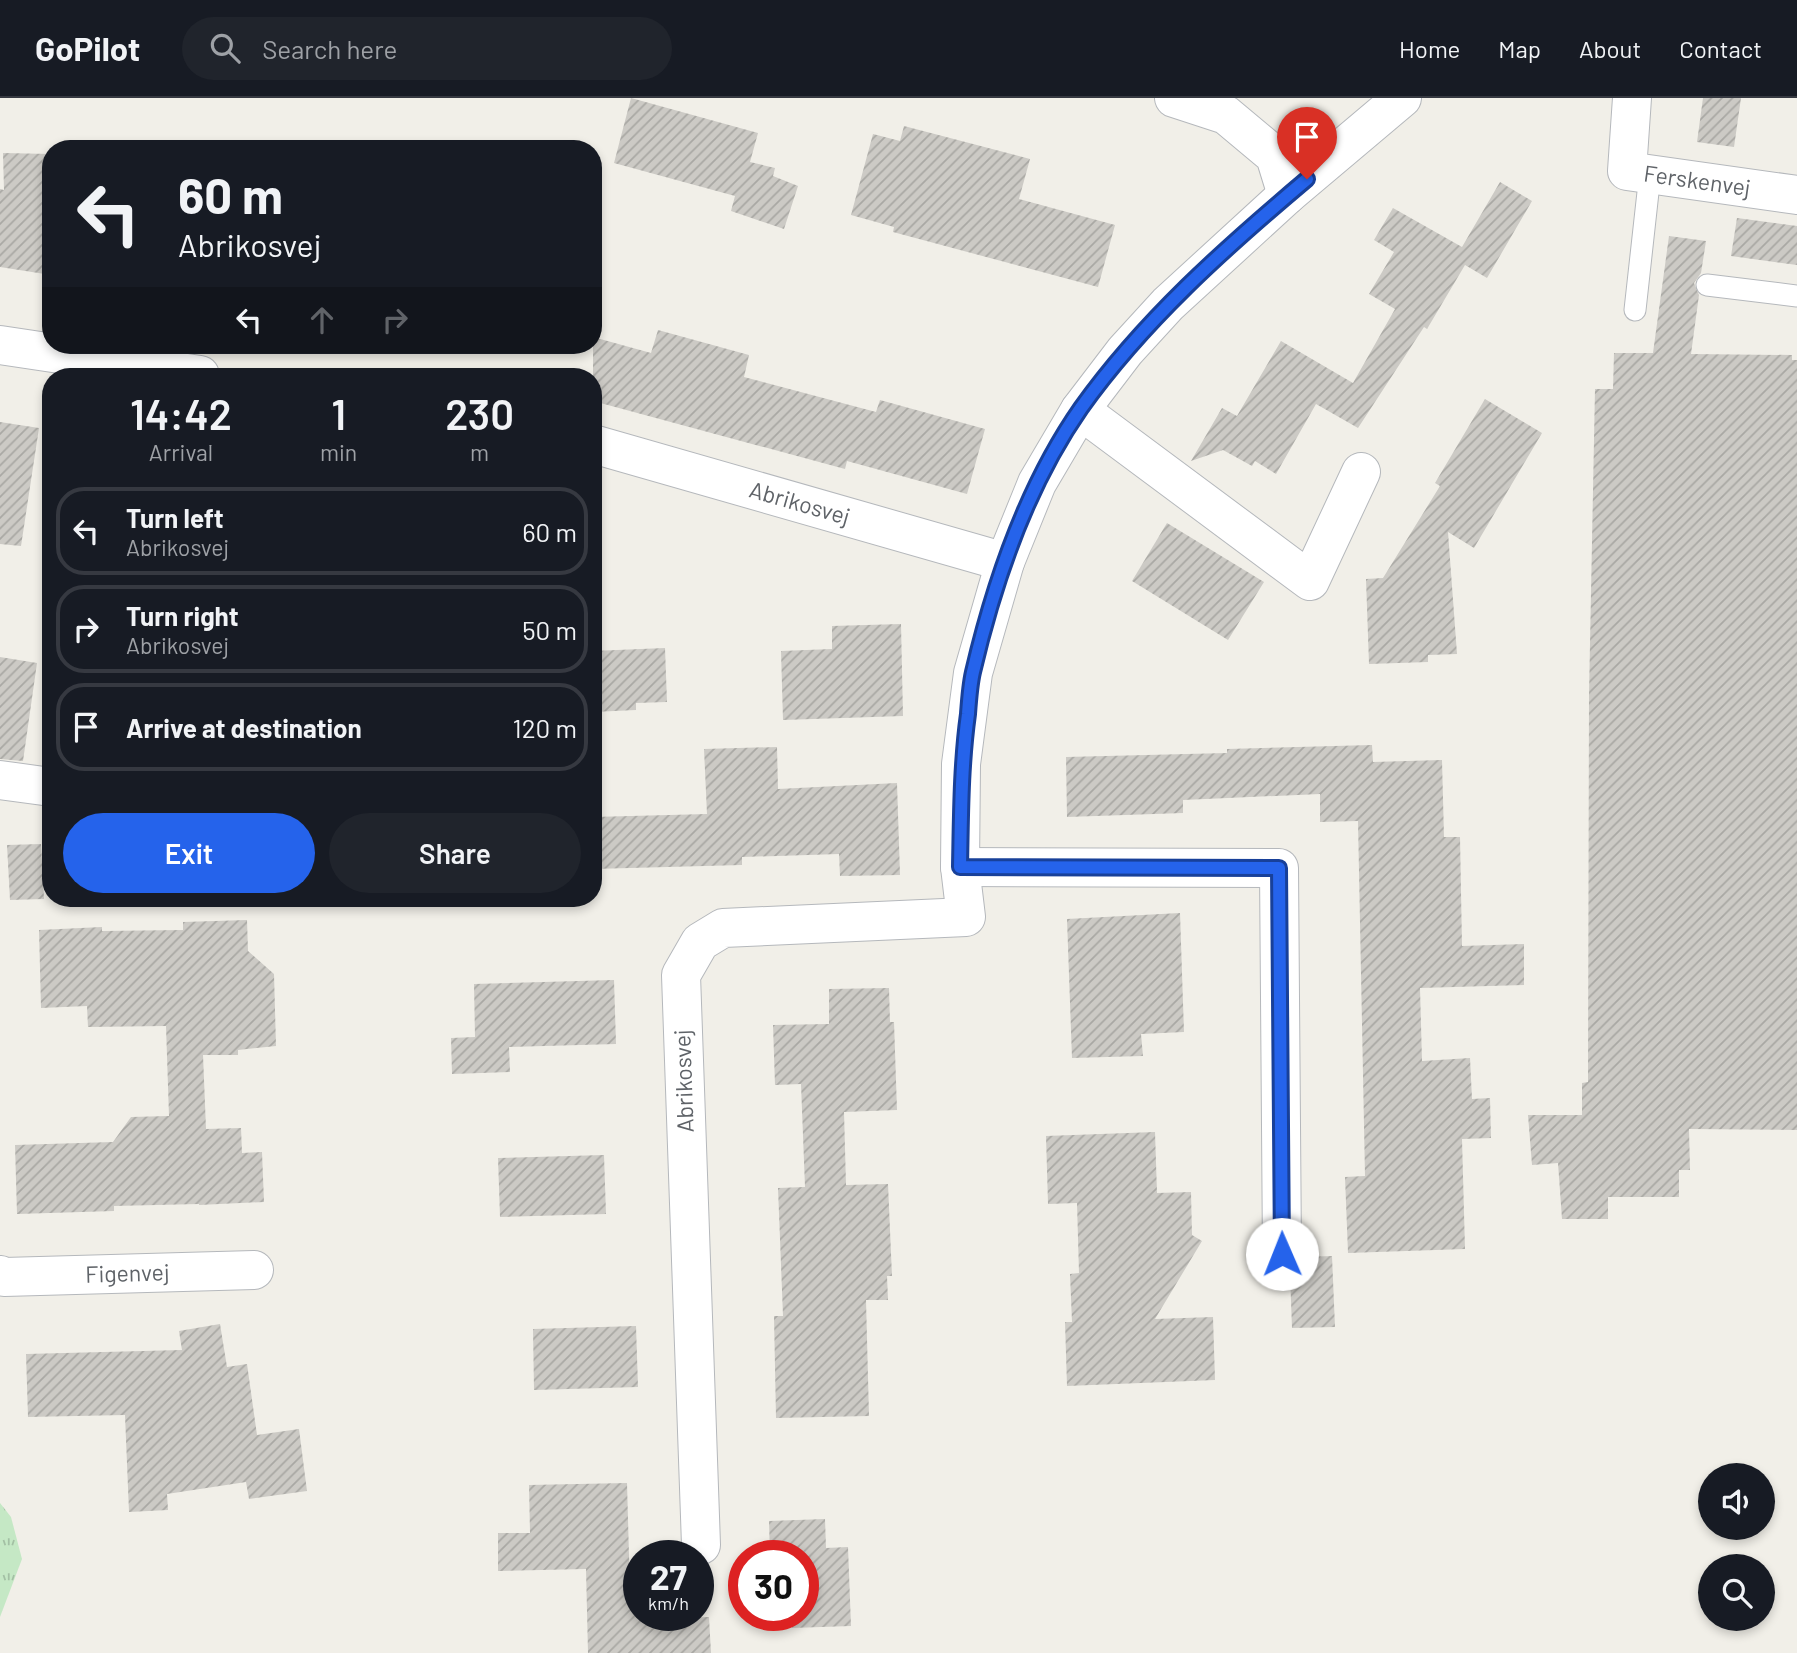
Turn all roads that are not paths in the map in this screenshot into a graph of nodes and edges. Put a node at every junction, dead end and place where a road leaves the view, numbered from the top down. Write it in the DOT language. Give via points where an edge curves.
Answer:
graph roads {
  1 [pos="1174,98"];
  2 [pos="1402,98"];
  3 [pos="1632,98"];
  4 [pos="1650,174"];
  5 [pos="1287,195"];
  6 [pos="1797,195"];
  7 [pos="1707,285"];
  8 [pos="1797,296"];
  9 [pos="1635,310"];
  10 [pos="0,345"];
  11 [pos="42,351"];
  12 [pos="60,354"];
  13 [pos="153,368"];
  14 [pos="1080,410"];
  15 [pos="602,447"];
  16 [pos="1361,472"];
  17 [pos="1005,562"];
  18 [pos="0,780"];
  19 [pos="42,786"];
  20 [pos="960,867"];
  21 [pos="1282,1254"];
  22 [pos="254,1270"];
  23 [pos="0,1275"];
  24 [pos="701,1540"];
  1 -- 5 [label="street" via="1226,115 1275,156"];
  2 -- 5 [label="street, Abrikosvej"];
  3 -- 4 [label="street, Ferskenvej" via="1627,171"];
  4 -- 6 [label="street, Ferskenvej"];
  4 -- 9 [label="lane"];
  5 -- 14 [label="street, Abrikosvej" via="1168,304"];
  7 -- 8 [label="lane"];
  10 -- 11 [label="street"];
  12 -- 13 [label="street"];
  14 -- 16 [label="street" via="1310,581"];
  14 -- 17 [label="street, Abrikosvej" via="1037,483"];
  15 -- 17 [label="street, Abrikosvej"];
  17 -- 20 [label="street, Abrikosvej" via="973,673 961,764"];
  18 -- 19 [label="street"];
  20 -- 21 [label="street" via="1279,868"];
  20 -- 24 [label="street, Abrikosvej" via="966,916 723,928 700,942 681,975"];
  22 -- 23 [label="street, Figenvej"];
}
